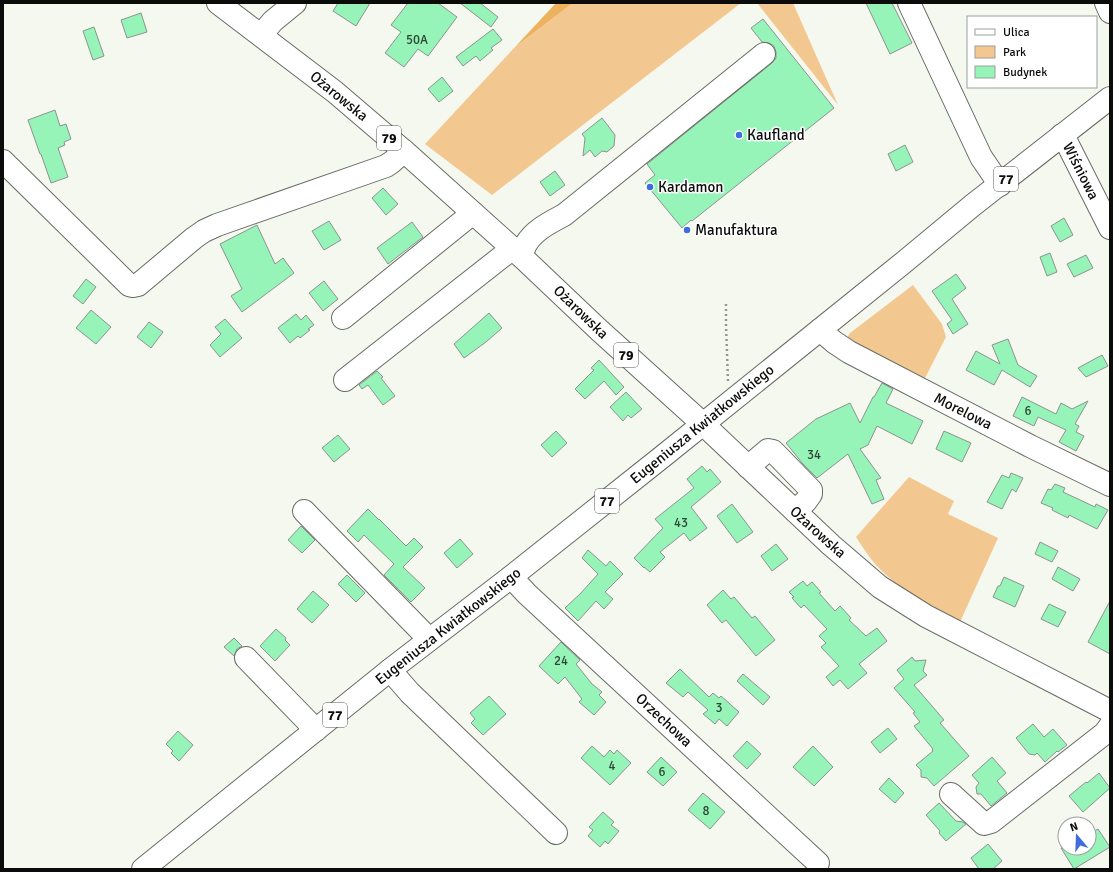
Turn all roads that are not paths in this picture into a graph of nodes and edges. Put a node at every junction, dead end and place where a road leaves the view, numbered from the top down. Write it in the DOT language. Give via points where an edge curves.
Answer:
graph roads {
  1 [pos="218,3"];
  2 [pos="295,3"];
  3 [pos="909,3"];
  4 [pos="1106,3"];
  5 [pos="1110,12"];
  6 [pos="261,35"];
  7 [pos="764,54"];
  8 [pos="1110,98"];
  9 [pos="1062,135"];
  10 [pos="404,151"];
  11 [pos="3,161"];
  12 [pos="1000,185"];
  13 [pos="473,213"];
  14 [pos="1110,228"];
  15 [pos="517,252"];
  16 [pos="343,318"];
  17 [pos="820,330"];
  18 [pos="345,380"];
  19 [pos="703,424"];
  20 [pos="748,467"];
  21 [pos="1110,485"];
  22 [pos="304,511"];
  23 [pos="795,511"];
  24 [pos="511,577"];
  25 [pos="429,639"];
  26 [pos="246,658"];
  27 [pos="390,670"];
  28 [pos="1110,711"];
  29 [pos="1110,726"];
  30 [pos="316,730"];
  31 [pos="951,794"];
  32 [pos="556,833"];
  33 [pos="818,863"];
  34 [pos="143,869"];
  1 -- 6 [label="street, Ożarowska / 79"];
  2 -- 6 [label="street"];
  3 -- 12 [label="street" via="981,157"];
  4 -- 5 [label="street"];
  6 -- 10 [label="street, Ożarowska / 79" via="335,92"];
  7 -- 15 [label="street" via="564,215 534,234"];
  8 -- 9 [label="street, Eugeniusza Kwiatkowskiego / 77"];
  9 -- 12 [label="street, Eugeniusza Kwiatkowskiego / 77"];
  9 -- 14 [label="street, Wiśniowa"];
  10 -- 11 [label="street" via="386,166 217,225 199,235 138,285 133,286 129,285"];
  10 -- 13 [label="street, Ożarowska / 79"];
  12 -- 17 [label="street, Eugeniusza Kwiatkowskiego / 77"];
  13 -- 15 [label="street, Ożarowska / 79"];
  13 -- 16 [label="street"];
  15 -- 18 [label="street"];
  15 -- 19 [label="street, Ożarowska / 79"];
  17 -- 19 [label="street, Eugeniusza Kwiatkowskiego / 77"];
  17 -- 21 [label="street, Morelowa" via="849,352"];
  19 -- 20 [label="street, Ożarowska"];
  19 -- 24 [label="street, Eugeniusza Kwiatkowskiego / 77"];
  20 -- 23 [label="street, Ożarowska"];
  20 -- 23 [label="street" via="768,450 773,451 811,490 806,501"];
  22 -- 25 [label="street"];
  23 -- 28 [label="street, Ożarowska" via="880,586 926,616"];
  24 -- 25 [label="street, Eugeniusza Kwiatkowskiego / 77"];
  24 -- 33 [label="street, Orzechowa"];
  25 -- 27 [label="street, Eugeniusza Kwiatkowskiego / 77"];
  26 -- 30 [label="street"];
  27 -- 30 [label="street, Eugeniusza Kwiatkowskiego / 77"];
  27 -- 32 [label="street" via="410,693"];
  29 -- 31 [label="street" via="1105,733 991,822 984,824"];
  30 -- 34 [label="street, Eugeniusza Kwiatkowskiego / 77"];
}
